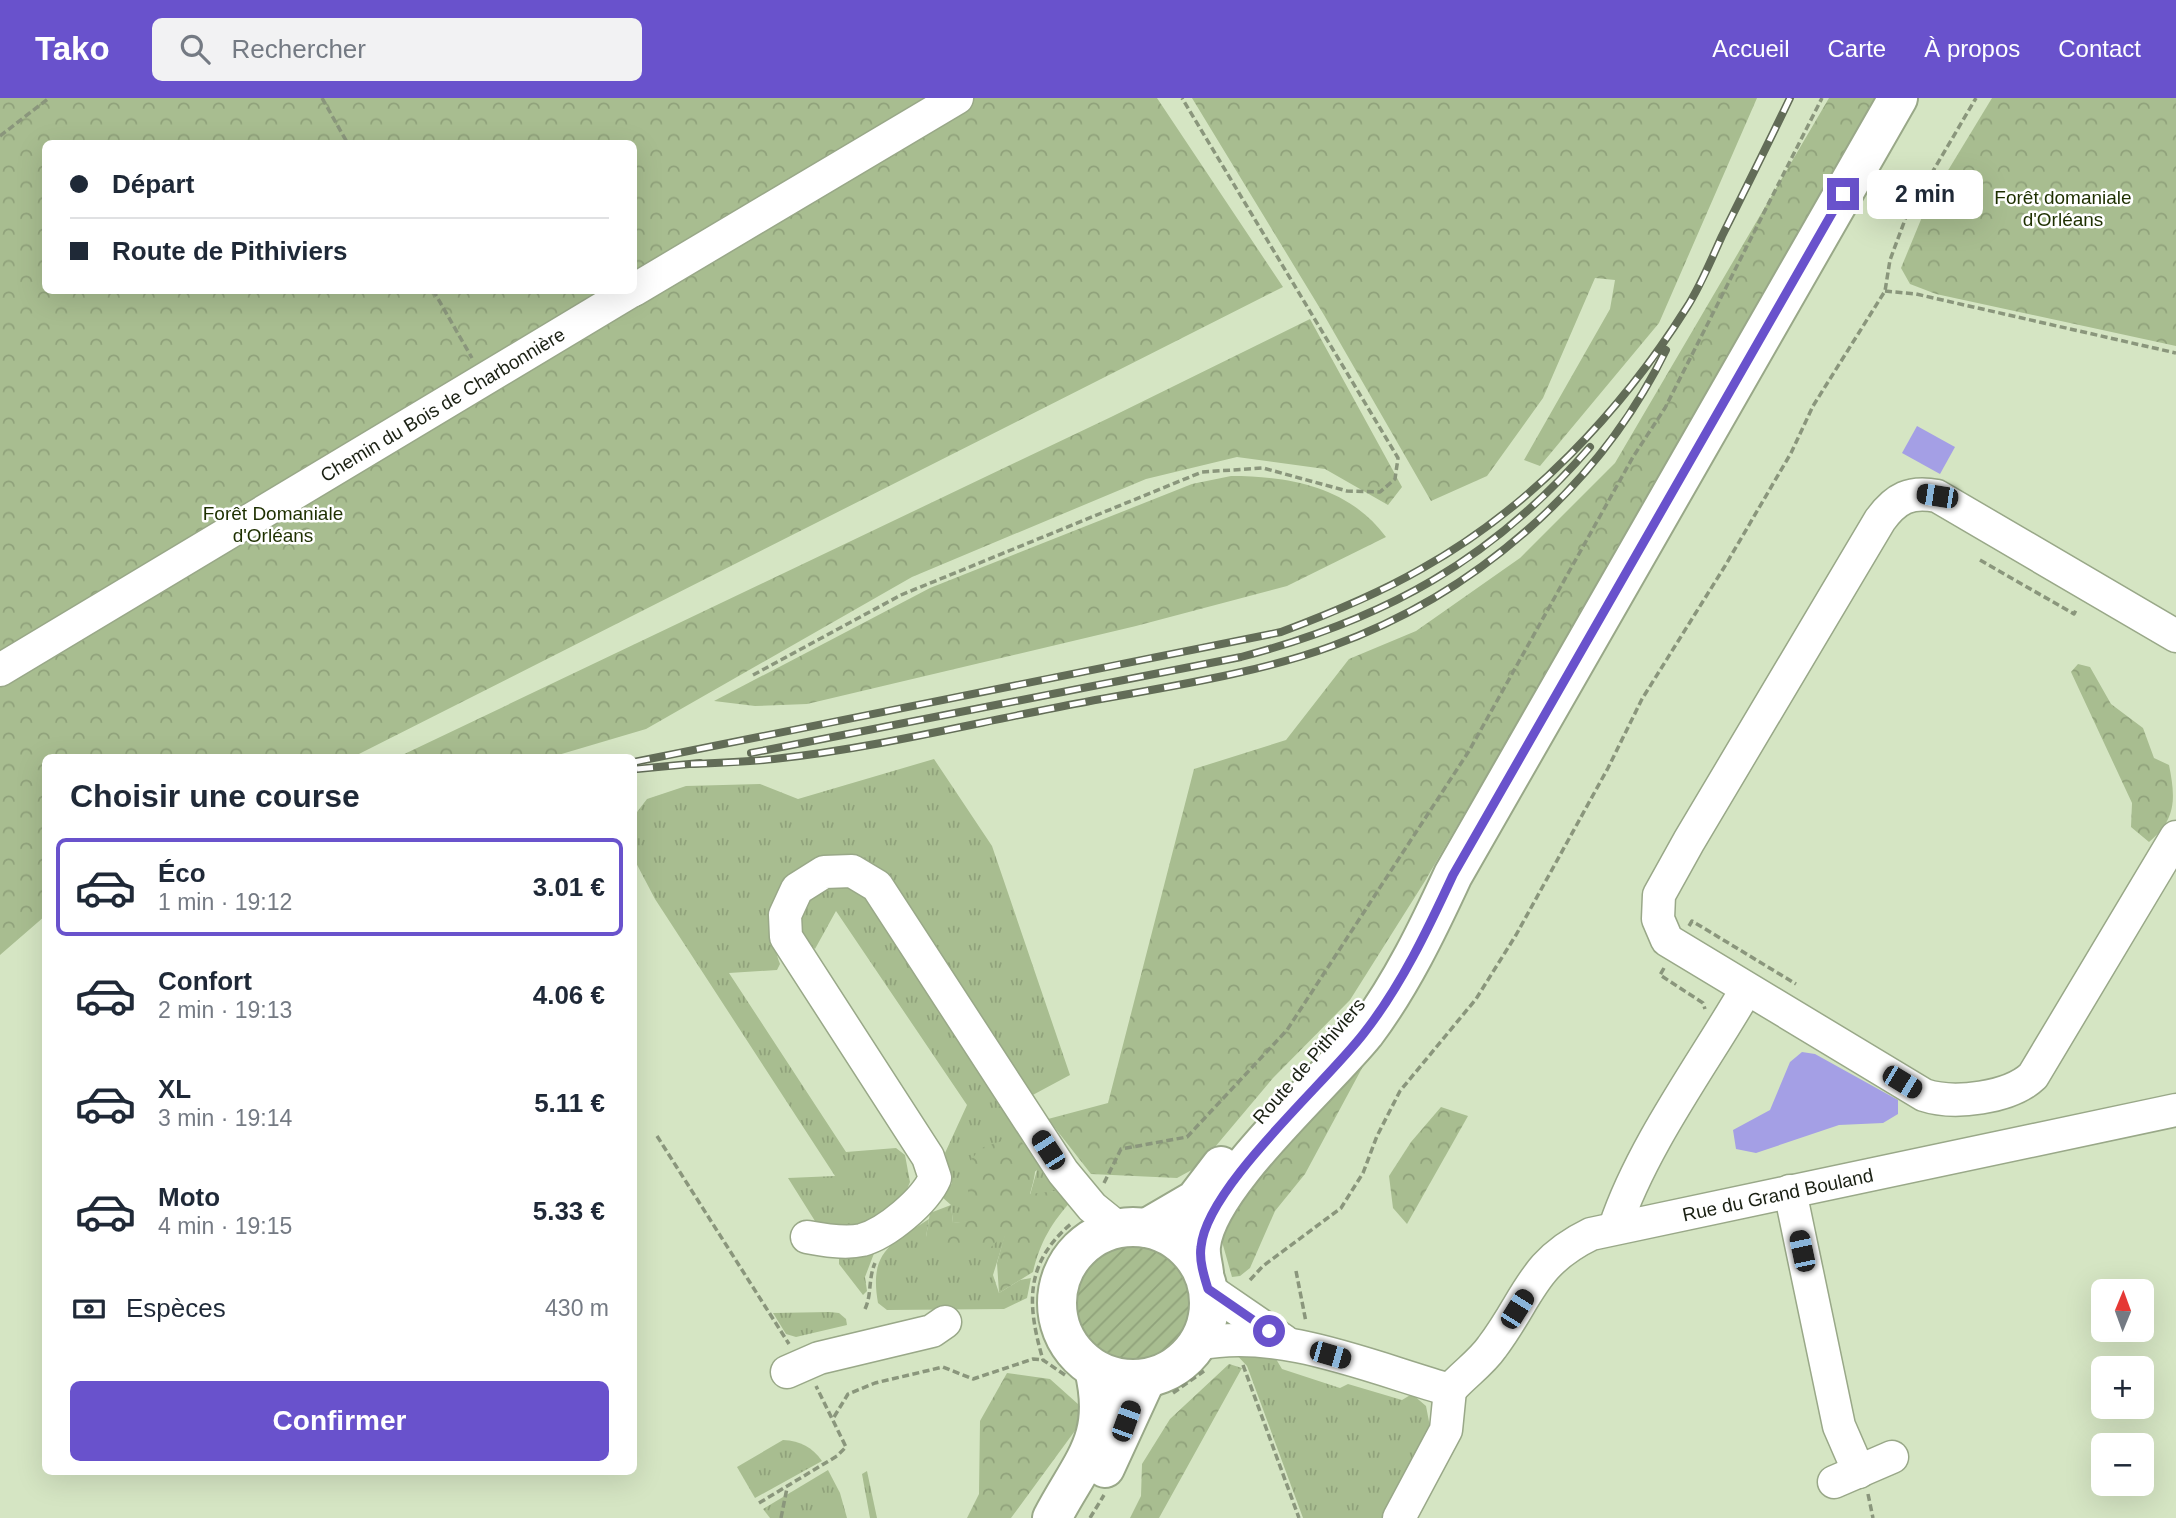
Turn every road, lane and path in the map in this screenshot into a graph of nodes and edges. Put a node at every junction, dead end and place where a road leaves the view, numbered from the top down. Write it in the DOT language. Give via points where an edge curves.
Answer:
graph roads {
  1 [pos="49,98"];
  2 [pos="321,98"];
  3 [pos="957,98"];
  4 [pos="1182,98"];
  5 [pos="1822,98"];
  6 [pos="1898,98"];
  7 [pos="1976,98"];
  8 [pos="0,136"];
  9 [pos="346,140"];
  10 [pos="637,288"];
  11 [pos="1885,291"];
  12 [pos="435,294"];
  13 [pos="626,294"];
  14 [pos="2176,353"];
  15 [pos="484,379"];
  16 [pos="2176,636"];
  17 [pos="0,670"];
  18 [pos="753,675"];
  19 [pos="2176,837"];
  20 [pos="1453,875"];
  21 [pos="1676,947"];
  22 [pos="1796,984"];
  23 [pos="1746,990"];
  24 [pos="1707,1018"];
  25 [pos="2176,1110"];
  26 [pos="657,1136"];
  27 [pos="1790,1191"];
  28 [pos="1119,1221"];
  29 [pos="1615,1227"];
  30 [pos="807,1237"];
  31 [pos="1296,1271"];
  32 [pos="1250,1280"];
  33 [pos="1206,1281"];
  34 [pos="945,1322"];
  35 [pos="899,1325"];
  36 [pos="1298,1337"];
  37 [pos="1198,1344"];
  38 [pos="1233,1359"];
  39 [pos="1043,1360"];
  40 [pos="789,1361"];
  41 [pos="1094,1369"];
  42 [pos="1146,1379"];
  43 [pos="1450,1390"];
  44 [pos="834,1418"];
  45 [pos="1892,1457"];
  46 [pos="788,1486"];
  47 [pos="759,1503"];
  48 [pos="781,1518"];
  49 [pos="1052,1518"];
  50 [pos="1075,1518"];
  51 [pos="1299,1518"];
  52 [pos="1399,1518"];
  1 -- 8 [label="path"];
  2 -- 9 [label="path"];
  3 -- 10 [label="street, Chemin du Bois de Charbonnière"];
  4 -- 18 [label="path" via="1398,458 1395,479 1380,492 1347,491 1263,468 1202,472 901,595"];
  5 -- 28 [label="path" via="1665,408 1469,751 1295,1019 1187,1137 1121,1149"];
  6 -- 20 [label="main road, Route de Pithiviers"];
  7 -- 11 [label="path" via="1906,217 1890,260"];
  11 -- 14 [label="path" via="1916,294"];
  11 -- 32 [label="path" via="1642,699 1570,838 1476,999 1400,1091 1363,1173 1341,1208 1262,1266"];
  12 -- 15 [label="path"];
  13 -- 15 [label="street, Chemin du Bois de Charbonnière"];
  15 -- 17 [label="street, Chemin du Bois de Charbonnière"];
  16 -- 21 [label="street" via="1937,496 1921,493 1892,503 1659,895 1658,919 1667,940"];
  19 -- 23 [label="street" via="2040,1066 2025,1084 2014,1089 1950,1101 1924,1095"];
  20 -- 28 [label="main road, Route de Pithiviers" via="1350,1017 1257,1119 1195,1200"];
  20 -- 33 [label="main road, Route de Pithiviers" via="1427,931 1364,1033 1273,1133 1219,1202 1200,1247"];
  21 -- 22 [label="path" via="1692,921"];
  21 -- 23 [label="street"];
  21 -- 24 [label="path" via="1660,975 1703,1003"];
  23 -- 29 [label="street" via="1650,1151"];
  25 -- 27 [label="street, Rue du Grand Bouland"];
  26 -- 40 [label="path"];
  27 -- 29 [label="street, Rue du Grand Bouland"];
  27 -- 45 [label="street" via="1847,1477"];
  28 -- 30 [label="street" via="1063,1172 877,887 852,871 824,872 797,888 785,915 786,937 928,1157 935,1178 912,1209 862,1240"];
  28 -- 33 [label="main road" via="1181,1243"];
  28 -- 41 [label="main road" via="1079,1248 1058,1286 1063,1336"];
  29 -- 43 [label="street, Rue du Grand Bouland" via="1556,1253 1491,1349"];
  31 -- 36 [label="path"];
  33 -- 36 [label="street"];
  33 -- 37 [label="main road" via="1209,1317"];
  34 -- 40 [label="street" via="932,1331"];
  35 -- 40 [label="street"];
  36 -- 37 [label="street"];
  36 -- 43 [label="street"];
  37 -- 42 [label="main road" via="1176,1367"];
  38 -- 51 [label="path" via="1243,1364"];
  39 -- 44 [label="path" via="1033,1359 973,1379 943,1367 875,1383 848,1394"];
  40 -- 44 [label="path"];
  41 -- 42 [label="main road" via="1111,1377"];
  41 -- 49 [label="main road" via="1100,1399 1097,1434"];
  42 -- 50 [label="main road" via="1107,1465"];
  43 -- 52 [label="street" via="1446,1430"];
  44 -- 46 [label="path" via="846,1447"];
  46 -- 47 [label="path"];
  46 -- 48 [label="path"];
}
